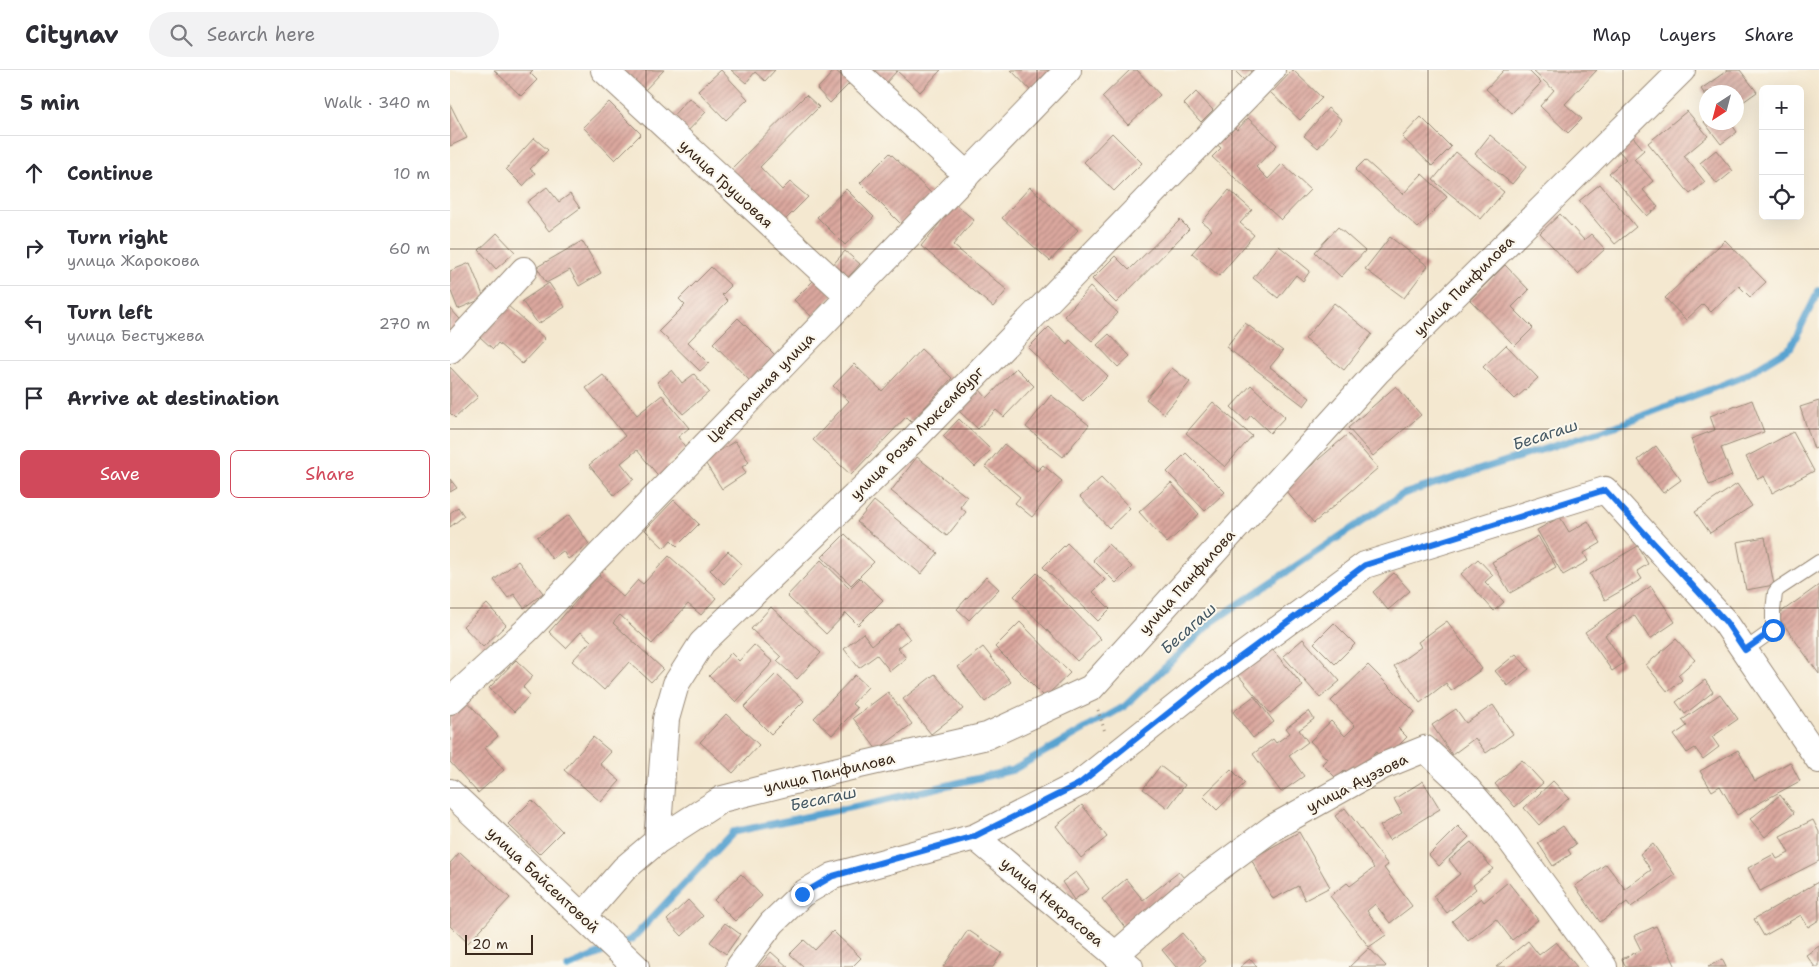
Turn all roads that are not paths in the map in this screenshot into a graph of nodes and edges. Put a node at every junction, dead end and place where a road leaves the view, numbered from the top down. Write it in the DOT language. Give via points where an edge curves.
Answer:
graph roads {
  1 [pos="604,70"];
  2 [pos="854,70"];
  3 [pos="1068,70"];
  4 [pos="1272,70"];
  5 [pos="1682,70"];
  6 [pos="967,175"];
  7 [pos="524,270"];
  8 [pos="850,297"];
  9 [pos="450,350"];
  10 [pos="1819,562"];
  11 [pos="1745,650"];
  12 [pos="450,701"];
  13 [pos="1819,760"];
  14 [pos="450,792"];
  15 [pos="975,836"];
  16 [pos="657,841"];
  17 [pos="591,924"];
  18 [pos="1122,961"];
  19 [pos="636,967"];
  20 [pos="739,967"];
  21 [pos="1604,967"];
  1 -- 8 [label="street, улица Грушовая"];
  2 -- 6 [label="street"];
  3 -- 6 [label="street, Центральная улица"];
  4 -- 16 [label="street, улица Розы Люксембург" via="911,442 702,643 676,684 666,719"];
  5 -- 16 [label="street, улица Панфилова" via="1377,372 1091,688 987,736 722,799"];
  6 -- 8 [label="street, Центральная улица"];
  7 -- 9 [label="street"];
  8 -- 12 [label="street, Центральная улица" via="526,631"];
  10 -- 11 [label="lane" via="1778,589 1774,597 1773,630"];
  11 -- 13 [label="street"];
  11 -- 15 [label="street" via="1726,622 1605,490 1365,565 1216,675 1079,784"];
  14 -- 17 [label="street, улица Байсеитовой"];
  15 -- 18 [label="street, улица Некрасова"];
  15 -- 20 [label="street" via="833,876 802,894 772,923"];
  16 -- 17 [label="street, улица Панфилова" via="624,869"];
  17 -- 19 [label="street, улица Байсеитовой"];
  18 -- 21 [label="street, улица Ауэзова" via="1197,884 1274,827 1383,766 1425,749 1465,786 1499,825"];
}
